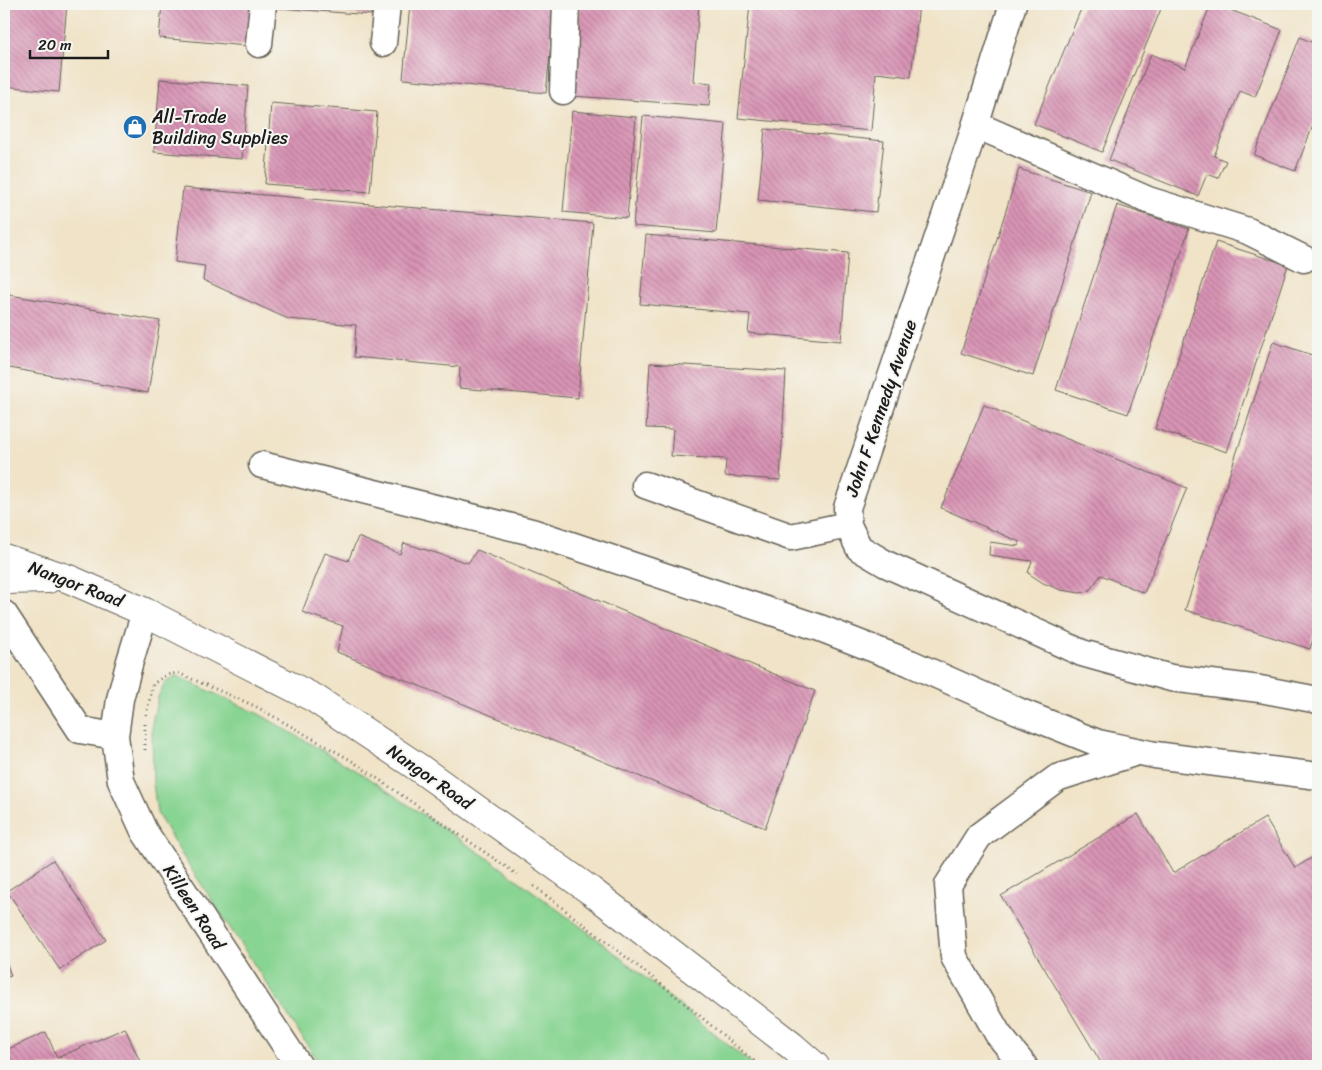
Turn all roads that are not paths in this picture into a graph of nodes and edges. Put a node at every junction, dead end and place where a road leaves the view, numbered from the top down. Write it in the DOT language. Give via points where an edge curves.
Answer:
graph roads {
  1 [pos="263,4"];
  2 [pos="387,4"];
  3 [pos="566,4"];
  4 [pos="1013,4"];
  5 [pos="383,43"];
  6 [pos="259,44"];
  7 [pos="563,91"];
  8 [pos="976,125"];
  9 [pos="1304,258"];
  10 [pos="262,465"];
  11 [pos="645,485"];
  12 [pos="848,525"];
  13 [pos="4,558"];
  14 [pos="69,578"];
  15 [pos="4,580"];
  16 [pos="145,612"];
  17 [pos="4,614"];
  18 [pos="1318,700"];
  19 [pos="115,736"];
  20 [pos="1138,752"];
  21 [pos="1318,776"];
  22 [pos="300,1066"];
  23 [pos="815,1066"];
  24 [pos="1024,1066"];
  1 -- 6 [label="street"];
  2 -- 5 [label="street"];
  3 -- 7 [label="street"];
  4 -- 8 [label="street, John F Kennedy Avenue"];
  8 -- 9 [label="street" via="1148,200 1248,231"];
  8 -- 12 [label="street, John F Kennedy Avenue" via="847,508"];
  10 -- 20 [label="street" via="532,532 820,628 1098,743"];
  11 -- 12 [label="street" via="791,537"];
  12 -- 18 [label="street, John F Kennedy Avenue" via="859,548 886,564 1082,653 1171,678"];
  13 -- 14 [label="main road, Nangor Road"];
  14 -- 15 [label="main road"];
  14 -- 16 [label="main road, Nangor Road"];
  16 -- 19 [label="street, Killeen Road" via="120,699"];
  16 -- 23 [label="main road, Nangor Road" via="314,698 419,768 591,891"];
  17 -- 19 [label="street" via="80,730"];
  19 -- 22 [label="street, Killeen Road" via="121,781 144,831"];
  20 -- 21 [label="street"];
  20 -- 24 [label="street" via="1057,778 979,836 948,885 954,957 998,1034"];
}
